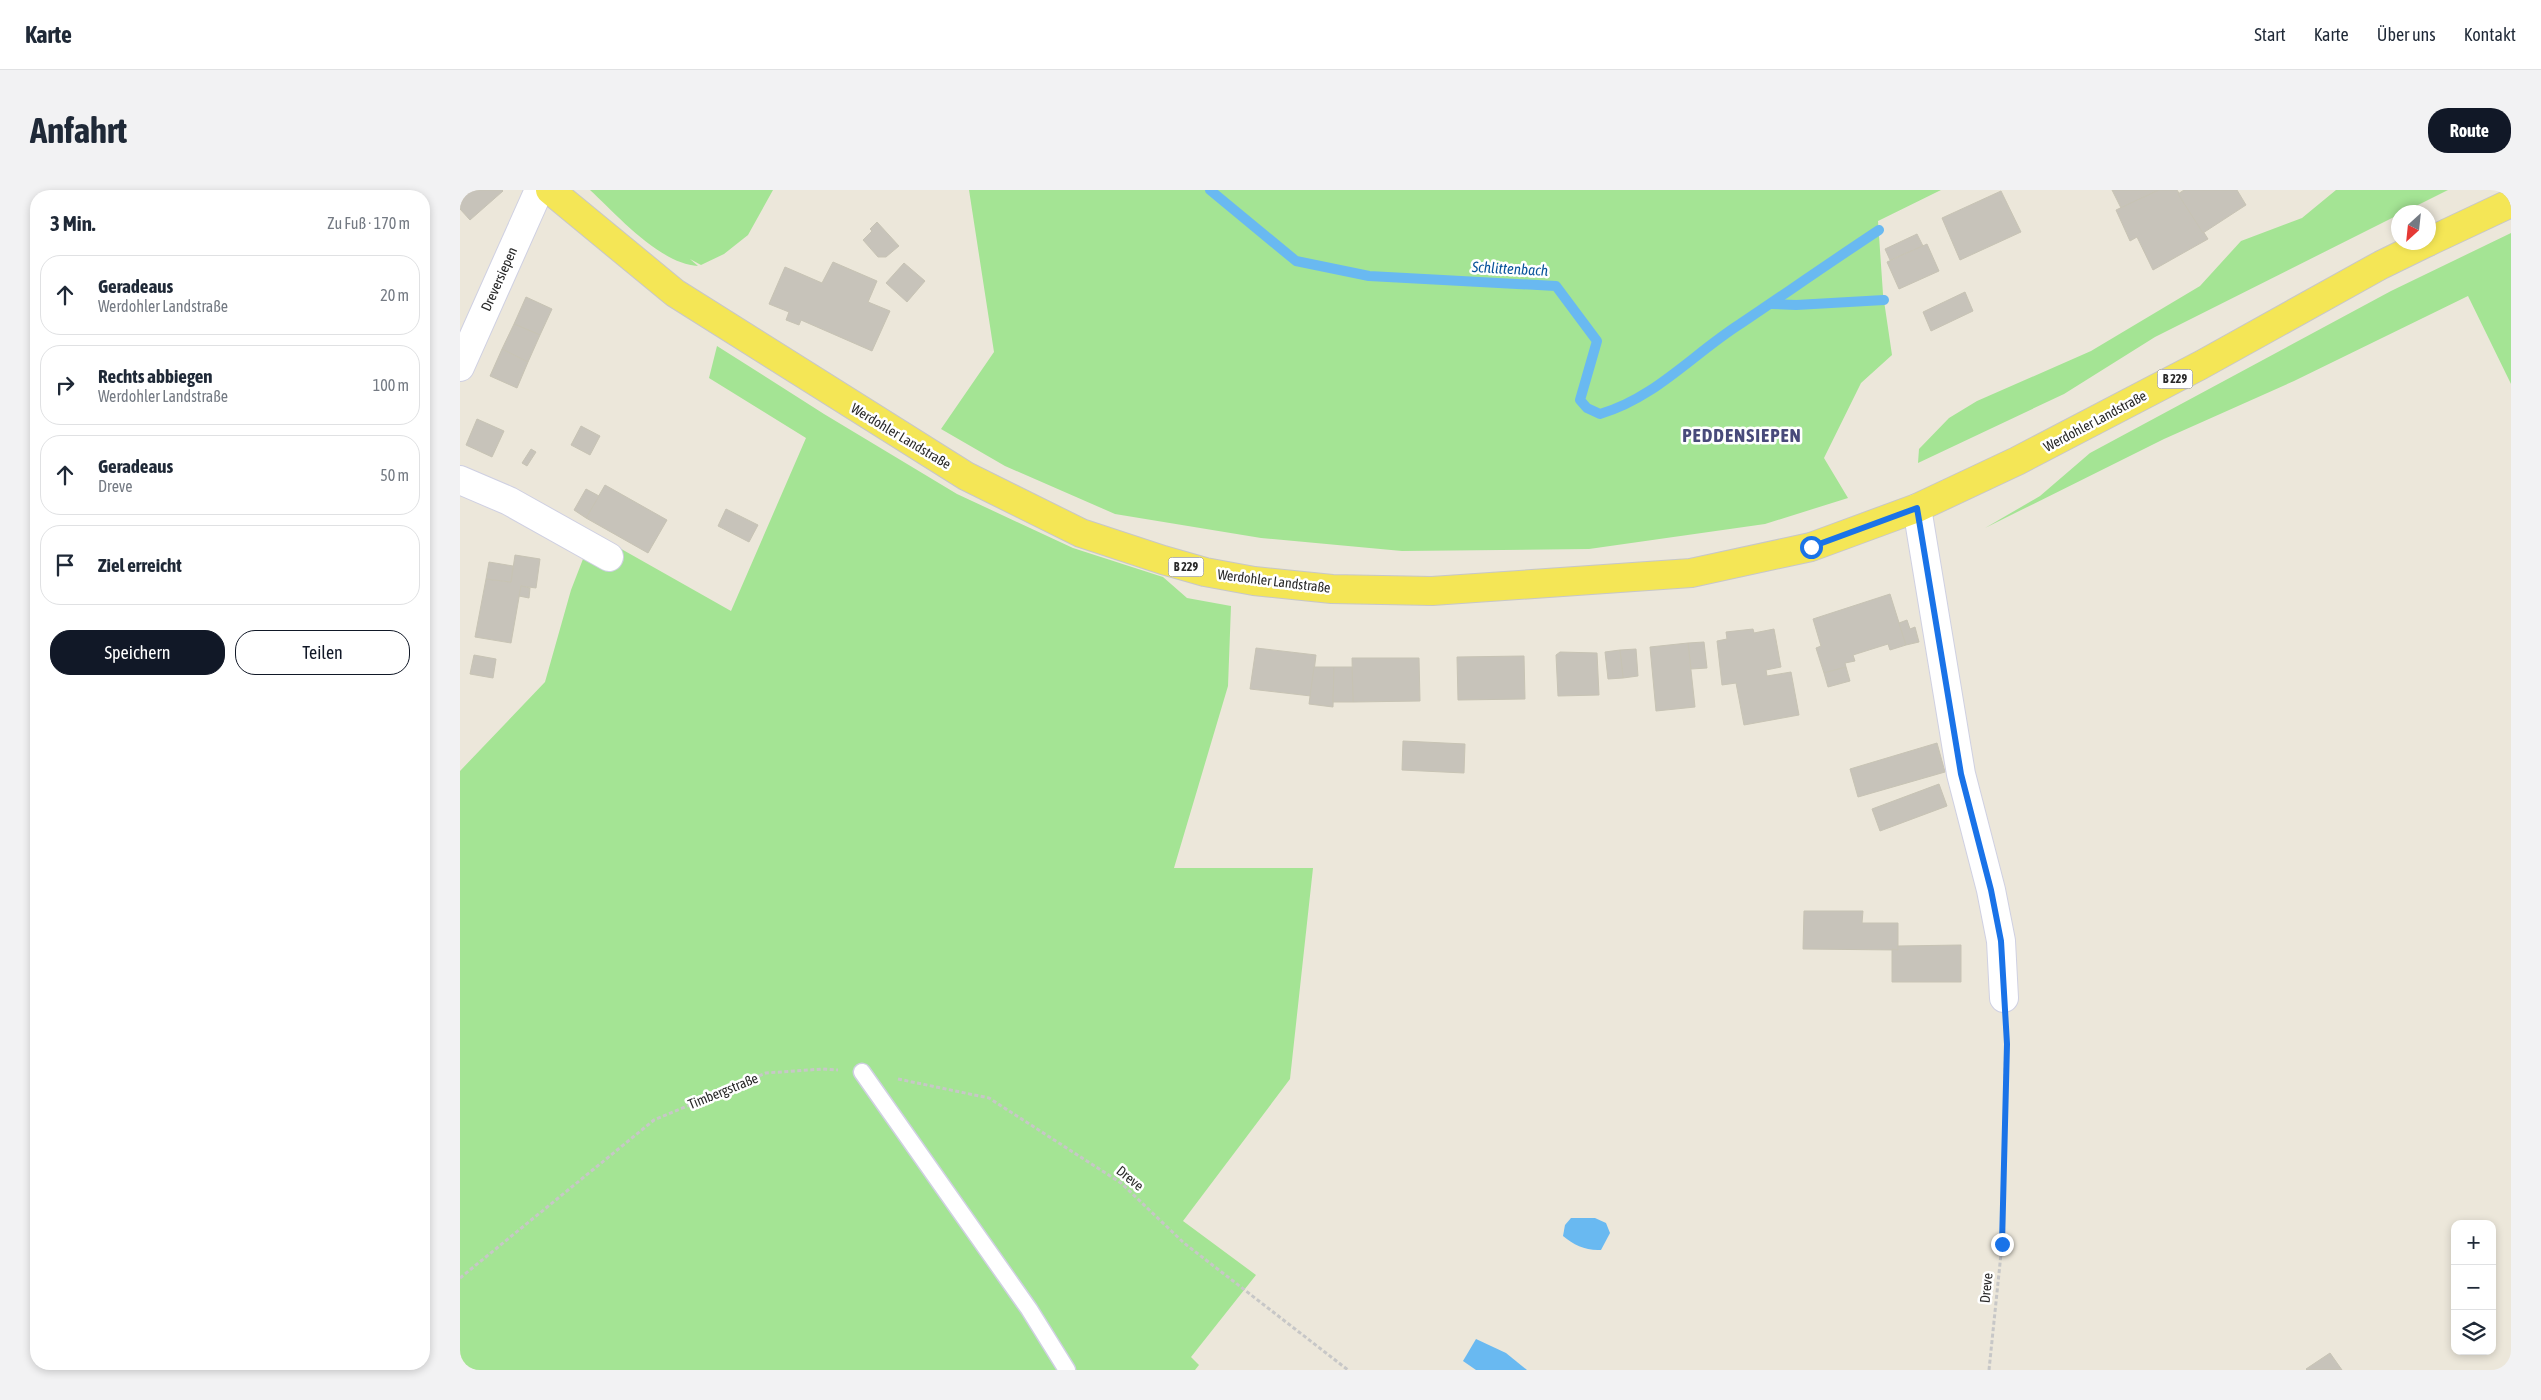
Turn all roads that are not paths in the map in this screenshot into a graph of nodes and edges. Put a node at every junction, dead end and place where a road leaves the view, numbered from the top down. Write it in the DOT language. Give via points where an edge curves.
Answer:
graph roads {
  1 [pos="539,190"];
  2 [pos="550,190"];
  3 [pos="2511,203"];
  4 [pos="2436,238"];
  5 [pos="2412,250"];
  6 [pos="460,368"];
  7 [pos="460,480"];
  8 [pos="1917,508"];
  9 [pos="609,557"];
  10 [pos="2004,998"];
  11 [pos="862,1072"];
  12 [pos="1068,1370"];
  1 -- 6 [label="street, Dreversiepen"];
  2 -- 8 [label="main road, Werdohler Landstraße / B 229" via="675,293 966,476 1081,533 1205,572 1332,589 1432,591 1691,573 1811,547"];
  3 -- 4 [label="main road, Werdohler Landstraße / B 229"];
  5 -- 8 [label="main road, Werdohler Landstraße / B 229" via="2017,461"];
  7 -- 9 [label="street" via="509,501"];
  8 -- 10 [label="street" via="1961,774 2001,941"];
  11 -- 12 [label="lane" via="1029,1309"];
}
